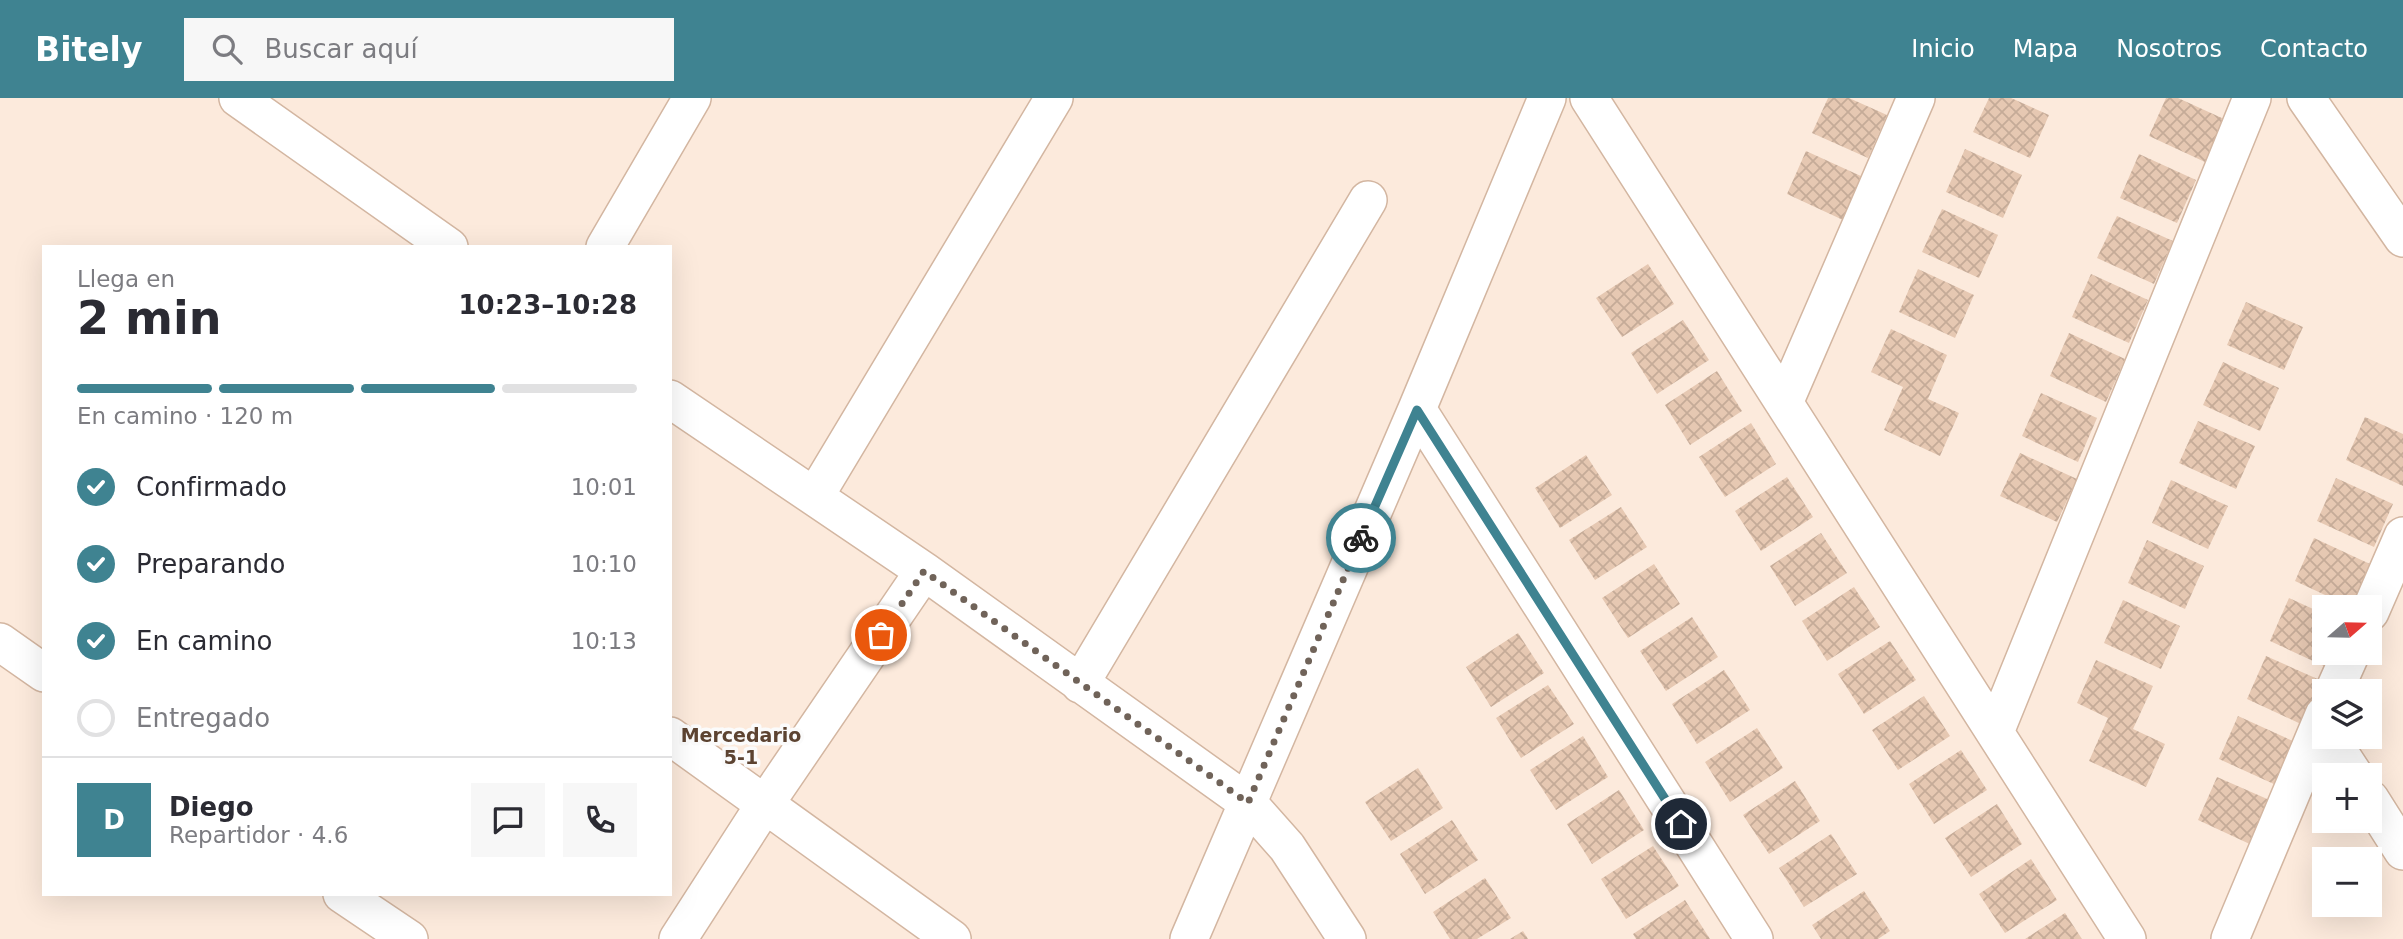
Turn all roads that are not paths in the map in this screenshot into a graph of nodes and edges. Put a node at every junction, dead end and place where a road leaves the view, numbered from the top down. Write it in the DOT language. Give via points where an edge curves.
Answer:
graph roads {
  1 [pos="238,98"];
  2 [pos="692,98"];
  3 [pos="1054,98"];
  4 [pos="1547,98"];
  5 [pos="1589,98"];
  6 [pos="1916,98"];
  7 [pos="2252,98"];
  8 [pos="2306,98"];
  9 [pos="1368,200"];
  10 [pos="2403,238"];
  11 [pos="446,245"];
  12 [pos="605,245"];
  13 [pos="672,400"];
  14 [pos="1784,403"];
  15 [pos="1417,410"];
  16 [pos="815,496"];
  17 [pos="2403,536"];
  18 [pos="924,571"];
  19 [pos="2377,595"];
  20 [pos="0,642"];
  21 [pos="42,672"];
  22 [pos="1080,684"];
  23 [pos="1995,732"];
  24 [pos="672,737"];
  25 [pos="2313,749"];
  26 [pos="1248,803"];
  27 [pos="765,804"];
  28 [pos="2382,818"];
  29 [pos="2403,850"];
  30 [pos="345,896"];
  31 [pos="409,939"];
  32 [pos="678,939"];
  33 [pos="952,939"];
  34 [pos="1189,939"];
  35 [pos="1347,939"];
  36 [pos="1754,939"];
  37 [pos="2127,939"];
  38 [pos="2230,939"];
  1 -- 11 [label="street"];
  2 -- 12 [label="street"];
  3 -- 16 [label="street"];
  4 -- 15 [label="street"];
  5 -- 14 [label="street"];
  6 -- 14 [label="street"];
  7 -- 23 [label="street"];
  8 -- 10 [label="street"];
  9 -- 22 [label="street"];
  13 -- 16 [label="street"];
  14 -- 23 [label="street"];
  15 -- 26 [label="street"];
  15 -- 36 [label="street"];
  16 -- 18 [label="street"];
  17 -- 19 [label="street"];
  18 -- 22 [label="street"];
  18 -- 27 [label="street"];
  20 -- 21 [label="street"];
  22 -- 26 [label="street"];
  23 -- 37 [label="street"];
  24 -- 27 [label="street"];
  25 -- 38 [label="street"];
  26 -- 34 [label="street"];
  26 -- 35 [label="street" via="1287,847"];
  27 -- 32 [label="street"];
  27 -- 33 [label="street"];
  28 -- 29 [label="street"];
  30 -- 31 [label="street"];
}
